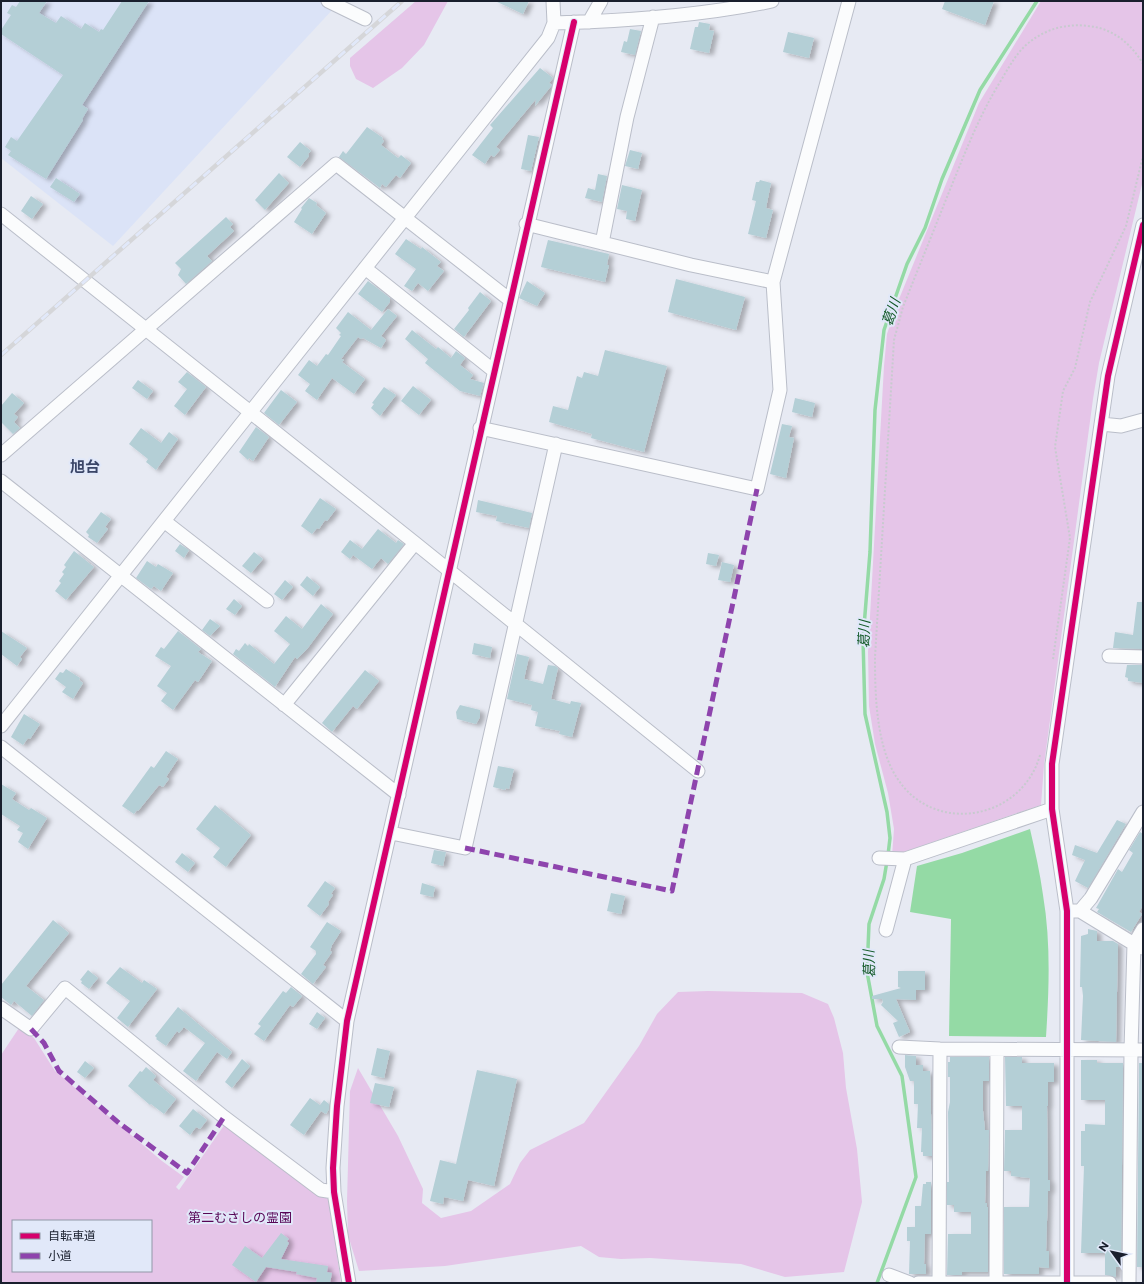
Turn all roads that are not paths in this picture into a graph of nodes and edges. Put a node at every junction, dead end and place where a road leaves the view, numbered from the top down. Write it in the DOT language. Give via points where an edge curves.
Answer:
graph roads {
  1 [pos="329,1"];
  2 [pos="554,1"];
  3 [pos="601,1"];
  4 [pos="772,1"];
  5 [pos="849,1"];
  6 [pos="653,17"];
  7 [pos="365,19"];
  8 [pos="574,22"];
  9 [pos="589,22"];
  10 [pos="554,23"];
  11 [pos="1,214"];
  12 [pos="404,218"];
  13 [pos="526,224"];
  14 [pos="1143,225"];
  15 [pos="602,243"];
  16 [pos="365,268"];
  17 [pos="773,282"];
  18 [pos="510,300"];
  19 [pos="145,329"];
  20 [pos="494,371"];
  21 [pos="251,412"];
  22 [pos="1143,420"];
  23 [pos="1101,424"];
  24 [pos="480,428"];
  25 [pos="556,444"];
  26 [pos="1,455"];
  27 [pos="1,481"];
  28 [pos="164,521"];
  29 [pos="415,543"];
  30 [pos="448,571"];
  31 [pos="120,576"];
  32 [pos="267,601"];
  33 [pos="515,624"];
  34 [pos="1109,656"];
  35 [pos="1143,657"];
  36 [pos="284,705"];
  37 [pos="1,726"];
  38 [pos="1,747"];
  39 [pos="698,771"];
  40 [pos="399,795"];
  41 [pos="1052,809"];
  42 [pos="1143,812"];
  43 [pos="391,833"];
  44 [pos="880,858"];
  45 [pos="905,859"];
  46 [pos="1074,911"];
  47 [pos="1143,929"];
  48 [pos="886,930"];
  49 [pos="1138,946"];
  50 [pos="1,1008"];
  51 [pos="347,1021"];
  52 [pos="899,1048"];
  53 [pos="940,1049"];
  54 [pos="997,1050"];
  55 [pos="1068,1050"];
  56 [pos="1137,1050"];
  57 [pos="334,1192"];
  58 [pos="889,1275"];
  59 [pos="349,1283"];
  60 [pos="910,1283"];
  61 [pos="918,1283"];
  62 [pos="939,1283"];
  63 [pos="996,1283"];
  64 [pos="1067,1283"];
  65 [pos="1110,1283"];
  66 [pos="1129,1283"];
  1 -- 7 [label="street"];
  2 -- 10 [label="street"];
  3 -- 9 [label="street"];
  4 -- 6 [label="street" via="740,8"];
  5 -- 17 [label="street"];
  6 -- 9 [label="street"];
  6 -- 15 [label="street" via="627,117"];
  8 -- 9 [label="street"];
  8 -- 10 [label="street"];
  8 -- 13 [label="street"];
  10 -- 12 [label="street" via="548,38"];
  11 -- 19 [label="street"];
  12 -- 16 [label="street"];
  12 -- 18 [label="street"];
  12 -- 19 [label="street" via="336,164"];
  13 -- 15 [label="street"];
  13 -- 18 [label="street"];
  14 -- 23 [label="street" via="1108,376"];
  15 -- 17 [label="street"];
  16 -- 20 [label="street"];
  16 -- 21 [label="street"];
  17 -- 25 [label="street" via="780,390 757,490"];
  18 -- 20 [label="street"];
  19 -- 21 [label="street"];
  19 -- 26 [label="street"];
  20 -- 24 [label="street"];
  21 -- 28 [label="street"];
  21 -- 29 [label="street"];
  22 -- 23 [label="street" via="1121,426"];
  23 -- 41 [label="street" via="1052,764"];
  24 -- 25 [label="street"];
  24 -- 30 [label="street"];
  25 -- 33 [label="street"];
  27 -- 31 [label="street"];
  28 -- 31 [label="street"];
  28 -- 32 [label="street"];
  29 -- 30 [label="street"];
  29 -- 36 [label="street"];
  30 -- 33 [label="street"];
  30 -- 40 [label="street"];
  31 -- 36 [label="street"];
  31 -- 37 [label="street"];
  33 -- 39 [label="street"];
  33 -- 43 [label="street" via="466,848"];
  34 -- 35 [label="street"];
  36 -- 40 [label="street"];
  38 -- 51 [label="street"];
  40 -- 43 [label="street"];
  41 -- 45 [label="street"];
  41 -- 46 [label="street"];
  42 -- 46 [label="street" via="1091,898"];
  43 -- 51 [label="street"];
  44 -- 45 [label="street"];
  45 -- 48 [label="street"];
  46 -- 49 [label="street"];
  46 -- 55 [label="street"];
  47 -- 49 [label="street"];
  49 -- 56 [label="street"];
  50 -- 57 [label="street" via="31,1029 65,988 224,1117 321,1190"];
  51 -- 57 [label="street" via="337,1106"];
  52 -- 53 [label="street"];
  53 -- 54 [label="street"];
  53 -- 62 [label="street"];
  54 -- 55 [label="street"];
  54 -- 63 [label="street"];
  55 -- 56 [label="street"];
  55 -- 64 [label="street"];
  56 -- 66 [label="street"];
  57 -- 59 [label="street"];
  58 -- 60 [label="street"];
  61 -- 62 [label="street"];
  62 -- 63 [label="street"];
  63 -- 64 [label="street"];
  64 -- 65 [label="street"];
}
